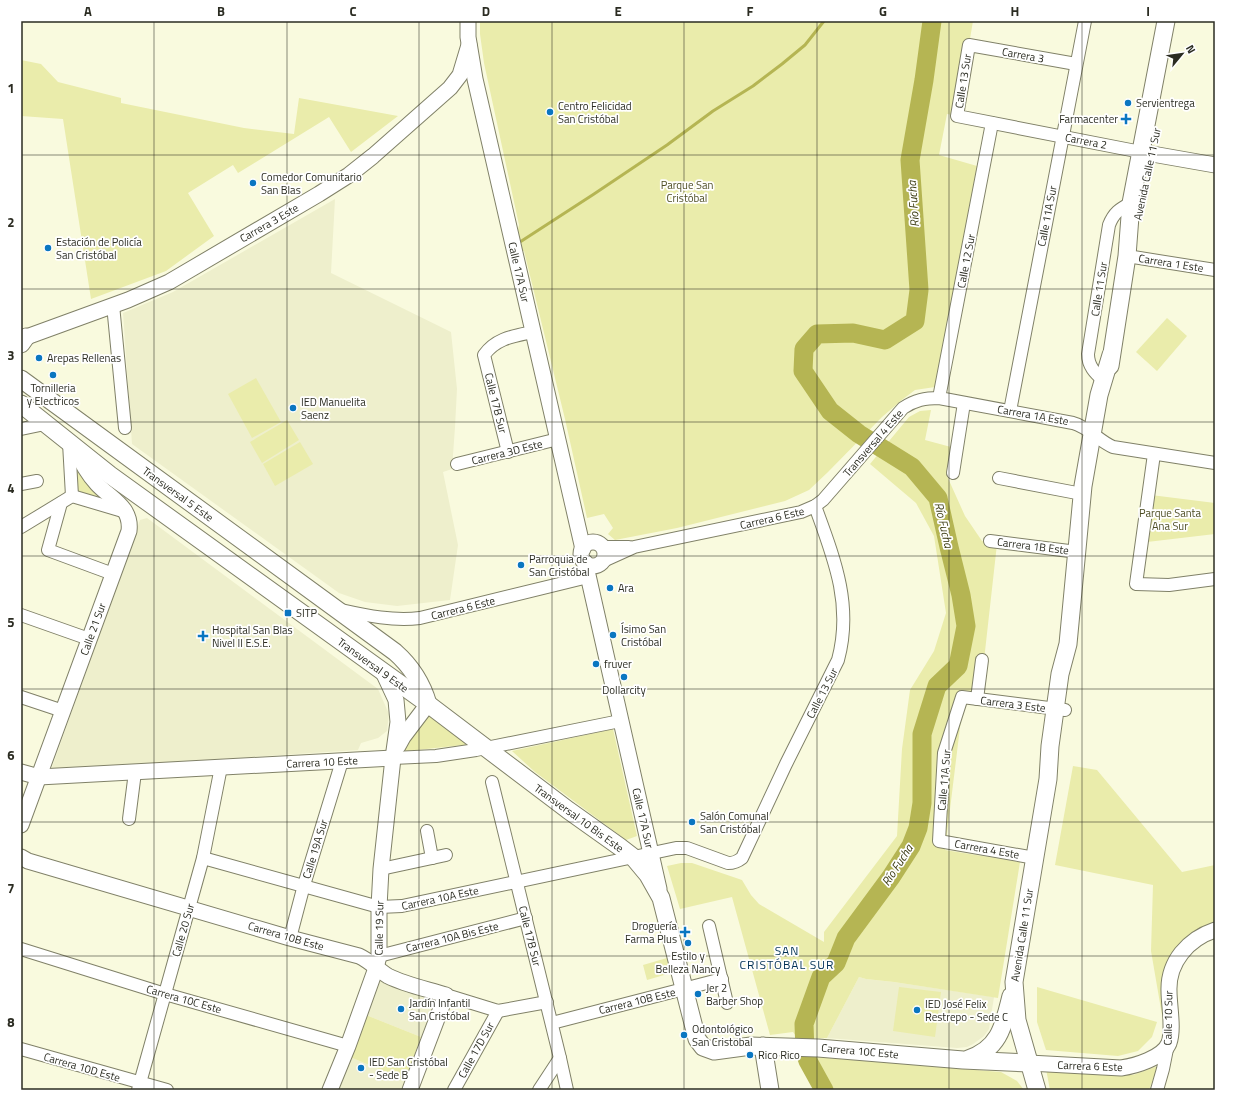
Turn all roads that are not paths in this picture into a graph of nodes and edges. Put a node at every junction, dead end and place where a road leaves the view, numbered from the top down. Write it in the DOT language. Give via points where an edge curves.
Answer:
graph roads {
  1 [pos="468,21"];
  2 [pos="1085,21"];
  3 [pos="1166,21"];
  4 [pos="1177,21"];
  5 [pos="469,45"];
  6 [pos="969,45"];
  7 [pos="1076,64"];
  8 [pos="450,88"];
  9 [pos="481,104"];
  10 [pos="957,116"];
  11 [pos="992,123"];
  12 [pos="1062,136"];
  13 [pos="1146,153"];
  14 [pos="1215,165"];
  15 [pos="1131,203"];
  16 [pos="1127,256"];
  17 [pos="1215,270"];
  18 [pos="113,306"];
  19 [pos="533,332"];
  20 [pos="23,340"];
  21 [pos="1111,355"];
  22 [pos="21,379"];
  23 [pos="1103,380"];
  24 [pos="939,398"];
  25 [pos="964,403"];
  26 [pos="21,404"];
  27 [pos="1010,411"];
  28 [pos="45,424"];
  29 [pos="125,428"];
  30 [pos="21,429"];
  31 [pos="1096,437"];
  32 [pos="558,439"];
  33 [pos="71,444"];
  34 [pos="508,452"];
  35 [pos="1154,454"];
  36 [pos="1215,463"];
  37 [pos="457,464"];
  38 [pos="953,473"];
  39 [pos="999,478"];
  40 [pos="37,481"];
  41 [pos="21,484"];
  42 [pos="1082,494"];
  43 [pos="72,496"];
  44 [pos="61,503"];
  45 [pos="815,506"];
  46 [pos="126,512"];
  47 [pos="21,527"];
  48 [pos="990,541"];
  49 [pos="1078,546"];
  50 [pos="594,554"];
  51 [pos="113,574"];
  52 [pos="588,577"];
  53 [pos="1215,579"];
  54 [pos="592,597"];
  55 [pos="336,610"];
  56 [pos="21,615"];
  57 [pos="89,640"];
  58 [pos="982,660"];
  59 [pos="383,672"];
  60 [pos="21,697"];
  61 [pos="962,697"];
  62 [pos="977,699"];
  63 [pos="428,704"];
  64 [pos="1060,710"];
  65 [pos="63,711"];
  66 [pos="620,720"];
  67 [pos="486,748"];
  68 [pos="393,758"];
  69 [pos="342,761"];
  70 [pos="221,767"];
  71 [pos="21,772"];
  72 [pos="135,772"];
  73 [pos="39,777"];
  74 [pos="492,782"];
  75 [pos="129,819"];
  76 [pos="21,825"];
  77 [pos="427,831"];
  78 [pos="939,841"];
  79 [pos="651,854"];
  80 [pos="446,855"];
  81 [pos="21,857"];
  82 [pos="203,858"];
  83 [pos="432,858"];
  84 [pos="633,858"];
  85 [pos="1035,858"];
  86 [pos="381,869"];
  87 [pos="517,882"];
  88 [pos="304,885"];
  89 [pos="661,898"];
  90 [pos="379,906"];
  91 [pos="190,908"];
  92 [pos="526,918"];
  93 [pos="709,926"];
  94 [pos="1215,930"];
  95 [pos="290,938"];
  96 [pos="21,949"];
  97 [pos="378,962"];
  98 [pos="722,979"];
  99 [pos="1014,982"];
  100 [pos="684,989"];
  101 [pos="165,994"];
  102 [pos="446,995"];
  103 [pos="547,1002"];
  104 [pos="727,1003"];
  105 [pos="498,1011"];
  106 [pos="552,1023"];
  107 [pos="697,1039"];
  108 [pos="1168,1044"];
  109 [pos="348,1046"];
  110 [pos="763,1046"];
  111 [pos="21,1049"];
  112 [pos="560,1058"];
  113 [pos="963,1060"];
  114 [pos="1029,1063"];
  115 [pos="139,1086"];
  116 [pos="167,1090"];
  117 [pos="330,1090"];
  118 [pos="410,1090"];
  119 [pos="454,1090"];
  120 [pos="539,1090"];
  121 [pos="567,1090"];
  122 [pos="770,1090"];
  123 [pos="1038,1090"];
  124 [pos="1156,1090"];
  1 -- 5 [label="street, Calle 17A Sur"];
  2 -- 7 [label="street, Calle 11A Sur"];
  3 -- 13 [label="main road, Avenida Calle 11 Sur"];
  4 -- 13 [label="main road, Avenida Calle 11 Sur"];
  5 -- 8 [label="street, Carrera 3 Este" via="460,76"];
  5 -- 9 [label="street, Calle 17A Sur"];
  6 -- 7 [label="street, Carrera 3"];
  6 -- 10 [label="street, Calle 13 Sur"];
  7 -- 12 [label="street, Calle 11A Sur"];
  8 -- 9 [label="street" via="460,88 469,92"];
  8 -- 18 [label="street, Carrera 3 Este" via="373,156 336,183 170,282"];
  9 -- 19 [label="street, Calle 17A Sur"];
  10 -- 11 [label="street, Carrera 2"];
  11 -- 12 [label="street, Carrera 2"];
  11 -- 24 [label="street, Calle 12 Sur"];
  12 -- 13 [label="street, Carrera 2"];
  12 -- 27 [label="street, Calle 11A Sur"];
  13 -- 14 [label="street, Carrera 2"];
  13 -- 15 [label="main road, Avenida Calle 11 Sur"];
  13 -- 16 [label="main road, Avenida Calle 11 Sur" via="1142,204"];
  15 -- 16 [label="main road, Avenida Calle 11 Sur"];
  15 -- 23 [label="street, Calle 11 Sur" via="1118,210 1109,225 1089,346 1089,364 1095,374"];
  16 -- 17 [label="street, Carrera 1 Este"];
  16 -- 21 [label="main road, Avenida Calle 11 Sur"];
  18 -- 20 [label="street, Carrera 3 Este"];
  18 -- 29 [label="street"];
  19 -- 32 [label="street, Calle 17A Sur"];
  19 -- 34 [label="street, Calle 17B Sur" via="496,342 484,355"];
  21 -- 23 [label="main road, Avenida Calle 11 Sur"];
  21 -- 31 [label="main road, Avenida Calle 11 Sur" via="1108,396"];
  22 -- 55 [label="main road, Transversal 5 Este"];
  23 -- 31 [label="main road, Avenida Calle 11 Sur" via="1099,395"];
  24 -- 25 [label="street, Carrera 1A Este"];
  24 -- 45 [label="street, Transversal 4 Este" via="911,402 903,408 831,492"];
  25 -- 27 [label="street, Carrera 1A Este"];
  25 -- 38 [label="street"];
  26 -- 28 [label="main road"];
  27 -- 31 [label="street, Carrera 1A Este" via="1076,424"];
  28 -- 30 [label="street"];
  28 -- 33 [label="main road"];
  31 -- 35 [label="street, Carrera 1A Este" via="1113,447"];
  31 -- 42 [label="main road, Avenida Calle 11 Sur"];
  31 -- 49 [label="main road, Avenida Calle 11 Sur"];
  32 -- 34 [label="street, Carrera 3D Este"];
  32 -- 50 [label="street, Calle 17A Sur" via="577,522"];
  33 -- 43 [label="street"];
  33 -- 46 [label="street" via="97,485 116,499"];
  33 -- 59 [label="main road, Transversal 9 Este" via="110,475"];
  34 -- 37 [label="street, Carrera 3D Este"];
  35 -- 36 [label="street, Carrera 1A Este"];
  35 -- 53 [label="street" via="1136,584 1169,586"];
  39 -- 42 [label="street"];
  40 -- 41 [label="street"];
  42 -- 49 [label="main road, Avenida Calle 11 Sur"];
  43 -- 44 [label="street"];
  43 -- 46 [label="street"];
  44 -- 47 [label="street"];
  44 -- 51 [label="street" via="48,550"];
  45 -- 50 [label="street, Carrera 6 Este" via="801,512"];
  45 -- 79 [label="street, Calle 13 Sur" via="829,543 841,588 844,616 842,646 838,660 742,858 728,863 687,848"];
  46 -- 51 [label="street, Calle 21 Sur" via="129,531"];
  48 -- 49 [label="street, Carrera 1B Este"];
  49 -- 64 [label="main road, Avenida Calle 11 Sur" via="1068,644 1060,674"];
  50 -- 52 [label="street, Calle 17A Sur"];
  50 -- 54 [label="street, Calle 17A Sur"];
  51 -- 57 [label="street, Calle 21 Sur"];
  52 -- 54 [label="street, Calle 17A Sur"];
  52 -- 55 [label="street, Carrera 6 Este" via="408,619 385,619"];
  54 -- 66 [label="street, Calle 17A Sur"];
  55 -- 63 [label="main road, Transversal 9 Este" via="404,659 421,683"];
  56 -- 57 [label="street"];
  57 -- 65 [label="street, Calle 21 Sur"];
  58 -- 62 [label="street"];
  59 -- 63 [label="main road, Transversal 9 Este"];
  59 -- 68 [label="street, Calle 19 Sur" via="396,700 398,712"];
  60 -- 65 [label="street"];
  61 -- 62 [label="street, Carrera 3 Este"];
  61 -- 78 [label="street, Calle 11A Sur" via="944,752"];
  62 -- 64 [label="street, Carrera 3 Este"];
  63 -- 67 [label="main road, Transversal 9 Este"];
  63 -- 68 [label="street, Calle 19 Sur" via="403,737"];
  64 -- 85 [label="main road, Avenida Calle 11 Sur" via="1050,746 1048,779"];
  65 -- 73 [label="street, Calle 21 Sur"];
  66 -- 67 [label="street, Carrera 10 Este"];
  66 -- 79 [label="street, Calle 17A Sur"];
  67 -- 68 [label="street, Carrera 10 Este" via="436,756"];
  67 -- 84 [label="main road, Transversal 10 Bis Este"];
  68 -- 69 [label="street, Carrera 10 Este"];
  68 -- 86 [label="street, Calle 19 Sur"];
  69 -- 70 [label="street, Carrera 10 Este"];
  69 -- 88 [label="street, Calle 19A Sur"];
  70 -- 72 [label="street, Carrera 10 Este"];
  70 -- 82 [label="street, Calle 20 Sur"];
  71 -- 73 [label="street, Carrera 10 Este"];
  72 -- 73 [label="street, Carrera 10 Este"];
  72 -- 75 [label="street"];
  73 -- 76 [label="street, Calle 21 Sur"];
  74 -- 87 [label="street, Calle 17B Sur"];
  77 -- 83 [label="street"];
  78 -- 85 [label="street, Carrera 4 Este"];
  79 -- 84 [label="street, Carrera 10A Este"];
  79 -- 89 [label="street, Calle 17A Sur"];
  80 -- 83 [label="street"];
  81 -- 91 [label="street, Carrera 10B Este"];
  82 -- 88 [label="street, Carrera 10A Este"];
  82 -- 91 [label="street, Calle 20 Sur"];
  83 -- 86 [label="street"];
  84 -- 87 [label="street, Carrera 10A Este"];
  84 -- 89 [label="main road, Transversal 10 Bis Este" via="648,875"];
  85 -- 99 [label="main road, Avenida Calle 11 Sur"];
  86 -- 90 [label="street, Calle 19 Sur"];
  87 -- 90 [label="street, Carrera 10A Este" via="402,906"];
  87 -- 92 [label="street, Calle 17B Sur"];
  88 -- 90 [label="street, Carrera 10A Este"];
  88 -- 95 [label="street, Calle 19A Sur"];
  89 -- 100 [label="main road, Calle 17A Sur"];
  90 -- 97 [label="street, Calle 19 Sur"];
  91 -- 95 [label="street, Carrera 10B Este"];
  91 -- 101 [label="street, Calle 20 Sur"];
  92 -- 97 [label="street, Carrera 10A Bis Este"];
  92 -- 103 [label="street, Calle 17B Sur"];
  93 -- 98 [label="street"];
  94 -- 108 [label="street, Calle 10 Sur" via="1198,937 1190,944 1172,969"];
  95 -- 97 [label="street, Carrera 10B Este"];
  96 -- 101 [label="street, Carrera 10C Este"];
  97 -- 102 [label="street, Carrera 10B Este" via="397,979"];
  97 -- 109 [label="street, Calle 19 Sur"];
  98 -- 100 [label="street, Carrera 10B Este"];
  98 -- 104 [label="street"];
  99 -- 113 [label="main road" via="1005,1019 995,1041 984,1052"];
  99 -- 114 [label="main road, Avenida Calle 11 Sur" via="1017,1020"];
  100 -- 106 [label="street, Carrera 10B Este"];
  100 -- 107 [label="main road, Calle 17A Sur"];
  101 -- 109 [label="street, Carrera 10C Este"];
  101 -- 115 [label="street, Calle 20 Sur"];
  102 -- 105 [label="street, Carrera 10B Este"];
  102 -- 118 [label="street"];
  103 -- 105 [label="street, Carrera 10B Este"];
  103 -- 106 [label="street, Calle 17B Sur"];
  105 -- 119 [label="street, Calle 17D Sur"];
  106 -- 112 [label="street, Calle 17B Sur"];
  107 -- 110 [label="main road, Carrera 10C Este" via="703,1048 714,1050"];
  108 -- 114 [label="street, Carrera 6 Este" via="1161,1052 1144,1062 1121,1068"];
  108 -- 124 [label="street, Calle 10 Sur"];
  109 -- 117 [label="street, Calle 19 Sur"];
  110 -- 113 [label="main road, Carrera 10C Este"];
  110 -- 122 [label="main road"];
  111 -- 115 [label="street, Carrera 10D Este"];
  112 -- 120 [label="street"];
  112 -- 121 [label="street, Calle 17B Sur"];
  113 -- 114 [label="main road, Carrera 10C Este"];
  114 -- 123 [label="main road, Avenida Calle 11 Sur"];
  115 -- 116 [label="street, Carrera 10D Este"];
}
